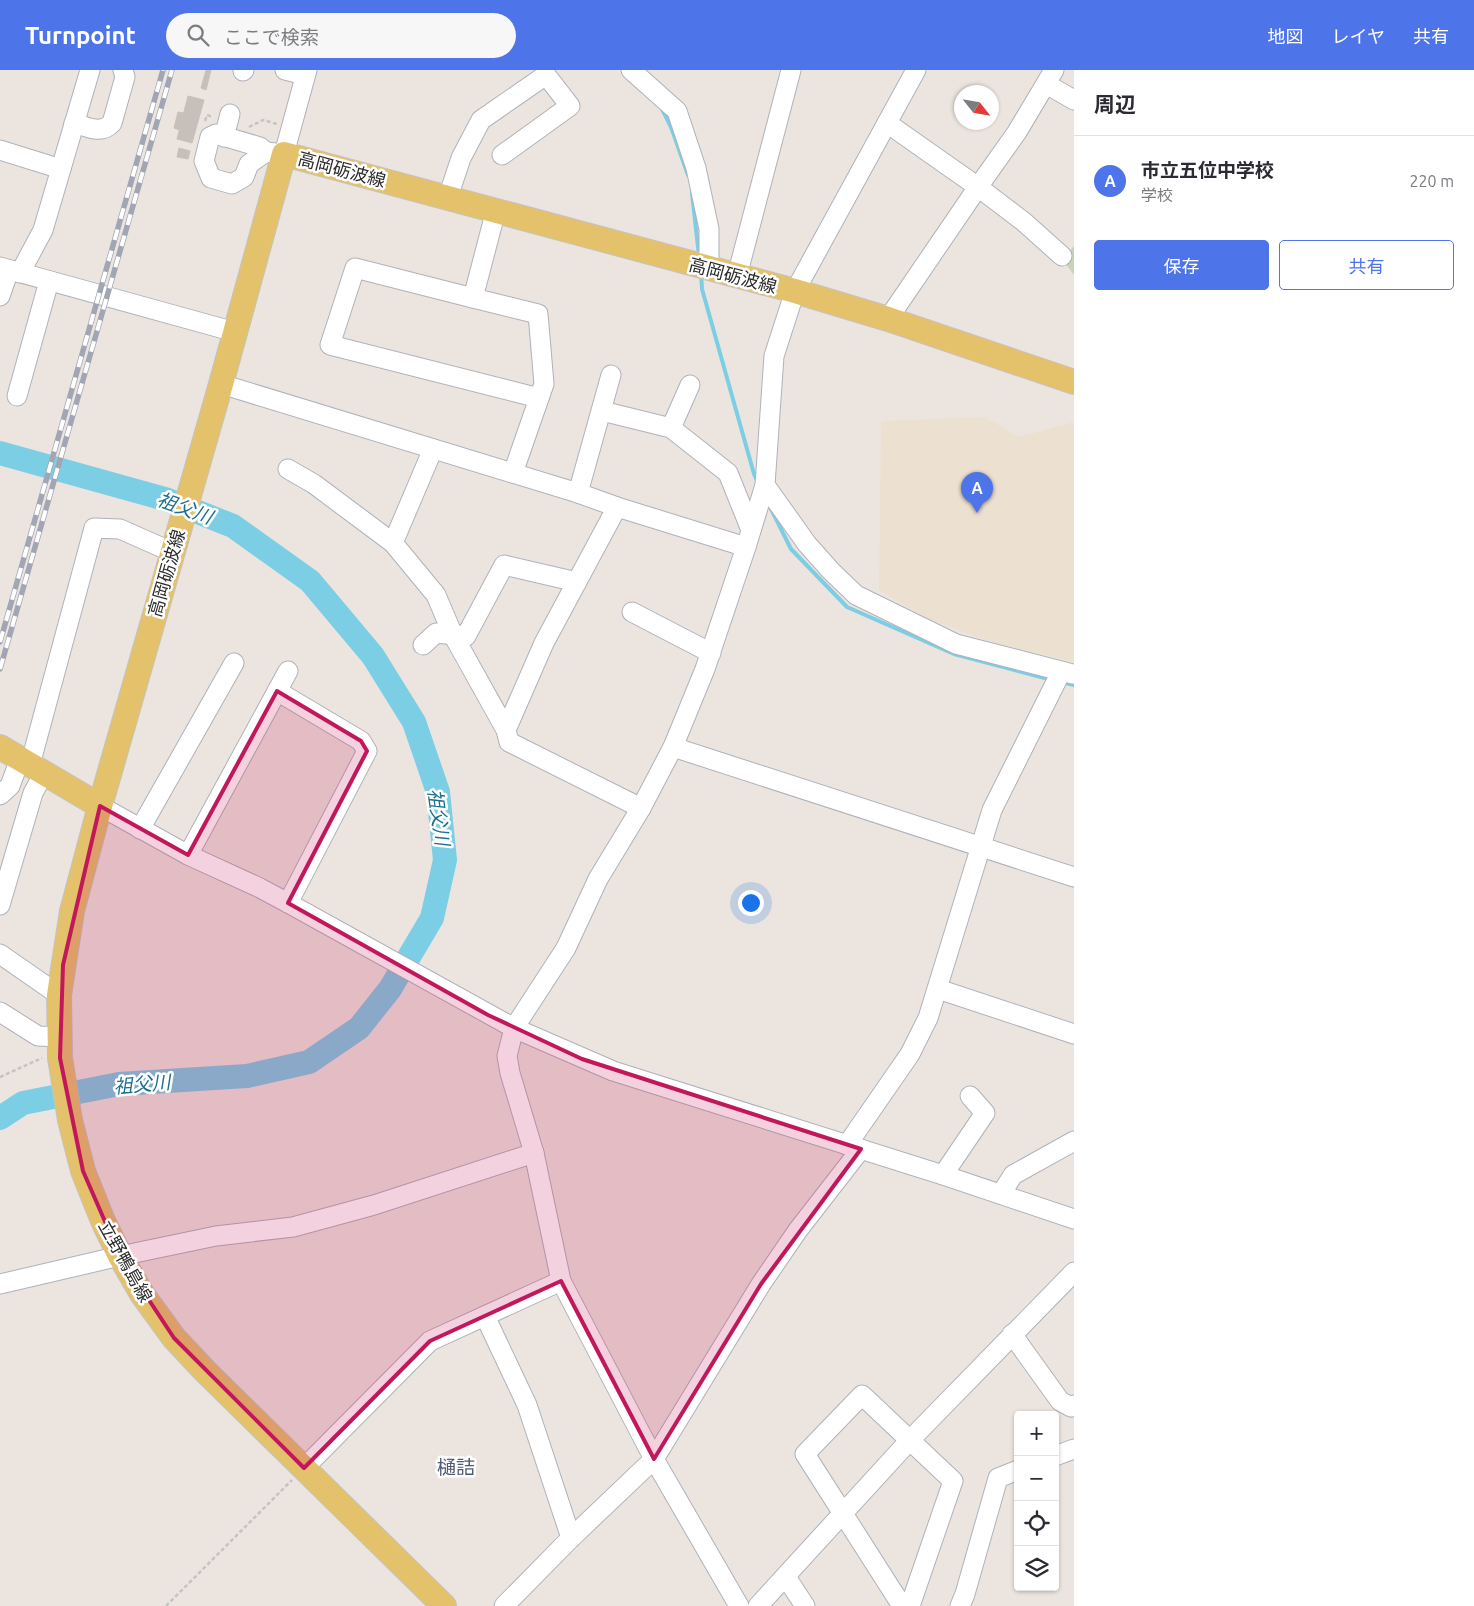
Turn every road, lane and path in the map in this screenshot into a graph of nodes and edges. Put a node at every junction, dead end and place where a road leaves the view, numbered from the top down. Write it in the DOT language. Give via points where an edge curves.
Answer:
graph roads {
  1 [pos="90,70"];
  2 [pos="123,70"];
  3 [pos="285,70"];
  4 [pos="631,70"];
  5 [pos="791,70"];
  6 [pos="916,70"];
  7 [pos="306,73"];
  8 [pos="1050,77"];
  9 [pos="1074,100"];
  10 [pos="230,114"];
  11 [pos="74,123"];
  12 [pos="887,123"];
  13 [pos="224,137"];
  14 [pos="0,150"];
  15 [pos="275,153"];
  16 [pos="502,154"];
  17 [pos="61,169"];
  18 [pos="978,187"];
  19 [pos="448,197"];
  20 [pos="496,210"];
  21 [pos="1062,256"];
  22 [pos="709,269"];
  23 [pos="10,270"];
  24 [pos="737,276"];
  25 [pos="49,281"];
  26 [pos="795,291"];
  27 [pos="0,296"];
  28 [pos="473,298"];
  29 [pos="888,319"];
  30 [pos="235,332"];
  31 [pos="611,375"];
  32 [pos="1074,382"];
  33 [pos="221,384"];
  34 [pos="690,385"];
  35 [pos="18,396"];
  36 [pos="539,398"];
  37 [pos="602,411"];
  38 [pos="671,428"];
  39 [pos="433,449"];
  40 [pos="288,469"];
  41 [pos="513,473"];
  42 [pos="765,485"];
  43 [pos="578,493"];
  44 [pos="617,507"];
  45 [pos="749,538"];
  46 [pos="175,542"];
  47 [pos="393,543"];
  48 [pos="577,582"];
  49 [pos="632,612"];
  50 [pos="453,635"];
  51 [pos="423,645"];
  52 [pos="710,653"];
  53 [pos="234,663"];
  54 [pos="288,671"];
  55 [pos="1068,673"];
  56 [pos="276,691"];
  57 [pos="506,730"];
  58 [pos="673,747"];
  59 [pos="23,761"];
  60 [pos="0,795"];
  61 [pos="100,806"];
  62 [pos="641,808"];
  63 [pos="140,829"];
  64 [pos="980,847"];
  65 [pos="188,855"];
  66 [pos="1074,877"];
  67 [pos="288,903"];
  68 [pos="0,905"];
  69 [pos="0,954"];
  70 [pos="947,992"];
  71 [pos="59,995"];
  72 [pos="0,1012"];
  73 [pos="514,1028"];
  74 [pos="1074,1034"];
  75 [pos="60,1049"];
  76 [pos="0,1077"];
  77 [pos="970,1096"];
  78 [pos="1074,1141"];
  79 [pos="854,1147"];
  80 [pos="534,1152"];
  81 [pos="943,1175"];
  82 [pos="1001,1194"];
  83 [pos="1074,1219"];
  84 [pos="120,1256"];
  85 [pos="1074,1272"];
  86 [pos="561,1281"];
  87 [pos="0,1284"];
  88 [pos="1066,1290"];
  89 [pos="485,1316"];
  90 [pos="1012,1334"];
  91 [pos="1074,1406"];
  92 [pos="910,1440"];
  93 [pos="654,1459"];
  94 [pos="304,1468"];
  95 [pos="1014,1472"];
  96 [pos="842,1514"];
  97 [pos="572,1538"];
  98 [pos="786,1577"];
  99 [pos="166,1606"];
  100 [pos="444,1606"];
  101 [pos="504,1606"];
  102 [pos="738,1606"];
  103 [pos="758,1606"];
  104 [pos="804,1606"];
  105 [pos="902,1606"];
  106 [pos="910,1606"];
  107 [pos="960,1606"];
  1 -- 11 [label="street"];
  2 -- 11 [label="street" via="125,77 112,123 99,130"];
  3 -- 7 [label="street"];
  4 -- 22 [label="street" via="677,112 696,168 709,229"];
  5 -- 24 [label="street"];
  6 -- 12 [label="street"];
  7 -- 15 [label="street"];
  8 -- 9 [label="street"];
  8 -- 18 [label="street" via="1017,132"];
  10 -- 13 [label="street"];
  11 -- 17 [label="street"];
  12 -- 18 [label="street"];
  12 -- 26 [label="street"];
  13 -- 15 [label="street"];
  13 -- 15 [label="street" via="216,134 210,137 204,162 211,178 232,184 244,177 248,164"];
  14 -- 17 [label="street"];
  15 -- 19 [label="main road, 高岡砺波線"];
  15 -- 30 [label="main road, 高岡砺波線"];
  16 -- 19 [label="street" via="570,106 546,75 481,120 461,158"];
  17 -- 23 [label="street" via="43,230"];
  18 -- 21 [label="street"];
  18 -- 29 [label="street"];
  19 -- 20 [label="main road, 高岡砺波線"];
  20 -- 22 [label="main road, 高岡砺波線"];
  20 -- 28 [label="street"];
  22 -- 24 [label="main road, 高岡砺波線"];
  23 -- 25 [label="street"];
  23 -- 27 [label="street"];
  24 -- 26 [label="main road, 高岡砺波線"];
  25 -- 30 [label="street"];
  25 -- 35 [label="street"];
  26 -- 29 [label="main road, 高岡砺波線"];
  26 -- 42 [label="street" via="774,356"];
  28 -- 36 [label="street" via="538,314 544,384"];
  28 -- 36 [label="street" via="355,268 330,345"];
  29 -- 32 [label="main road, 高岡砺波線"];
  30 -- 33 [label="main road, 高岡砺波線"];
  31 -- 37 [label="street"];
  33 -- 39 [label="street"];
  33 -- 46 [label="main road, 高岡砺波線"];
  34 -- 38 [label="street"];
  36 -- 41 [label="street"];
  37 -- 38 [label="street"];
  37 -- 43 [label="street"];
  38 -- 45 [label="street" via="728,473"];
  39 -- 41 [label="street"];
  39 -- 47 [label="street"];
  40 -- 47 [label="street" via="314,484"];
  41 -- 43 [label="street"];
  42 -- 45 [label="street"];
  42 -- 55 [label="street" via="807,544 856,594 956,644"];
  43 -- 44 [label="street"];
  44 -- 45 [label="street"];
  44 -- 48 [label="street"];
  45 -- 52 [label="street"];
  46 -- 59 [label="street" via="120,529 94,528"];
  46 -- 61 [label="main road, 高岡砺波線"];
  47 -- 50 [label="street" via="436,595"];
  48 -- 50 [label="street" via="504,565 466,636"];
  48 -- 57 [label="street" via="544,643"];
  49 -- 52 [label="street"];
  50 -- 51 [label="street" via="436,633"];
  50 -- 57 [label="street"];
  52 -- 58 [label="street"];
  53 -- 63 [label="street"];
  54 -- 56 [label="street"];
  55 -- 64 [label="street" via="992,810"];
  56 -- 65 [label="street"];
  56 -- 67 [label="street" via="360,741 367,751"];
  57 -- 62 [label="street" via="508,742"];
  58 -- 62 [label="street"];
  58 -- 64 [label="street"];
  59 -- 60 [label="street" via="10,786"];
  59 -- 61 [label="main road"];
  59 -- 68 [label="street" via="33,793"];
  61 -- 63 [label="street"];
  61 -- 71 [label="main road, 立野鴨島線" via="72,911"];
  62 -- 73 [label="street" via="598,880 566,948"];
  63 -- 65 [label="street"];
  64 -- 66 [label="street"];
  64 -- 79 [label="street" via="928,1018"];
  65 -- 67 [label="street"];
  67 -- 73 [label="street"];
  69 -- 71 [label="street"];
  70 -- 74 [label="street"];
  71 -- 75 [label="main road, 立野鴨島線"];
  72 -- 75 [label="street"];
  73 -- 79 [label="street" via="613,1071"];
  73 -- 80 [label="street" via="507,1056"];
  75 -- 76 [label="path"];
  75 -- 84 [label="main road, 立野鴨島線" via="70,1120 83,1171"];
  77 -- 81 [label="street" via="985,1113"];
  78 -- 82 [label="street" via="1013,1175"];
  79 -- 81 [label="street"];
  79 -- 93 [label="street" via="761,1284"];
  80 -- 84 [label="street" via="293,1227 216,1236"];
  80 -- 86 [label="street"];
  81 -- 82 [label="street"];
  82 -- 83 [label="street"];
  84 -- 87 [label="street"];
  84 -- 94 [label="main road, 立野鴨島線" via="142,1294 174,1338"];
  85 -- 88 [label="street"];
  86 -- 89 [label="street"];
  86 -- 93 [label="street"];
  88 -- 90 [label="street"];
  89 -- 94 [label="street" via="430,1341"];
  89 -- 97 [label="street" via="527,1405"];
  90 -- 91 [label="street" via="1060,1402"];
  90 -- 92 [label="street"];
  92 -- 96 [label="street"];
  92 -- 96 [label="street" via="862,1395 804,1454"];
  92 -- 106 [label="street" via="953,1481"];
  93 -- 97 [label="street"];
  93 -- 102 [label="street"];
  94 -- 99 [label="path"];
  94 -- 100 [label="main road, 立野鴨島線"];
  95 -- 107 [label="street" via="998,1478"];
  96 -- 98 [label="street"];
  96 -- 105 [label="street"];
  97 -- 101 [label="street"];
  98 -- 103 [label="street"];
  98 -- 104 [label="street"];
}
